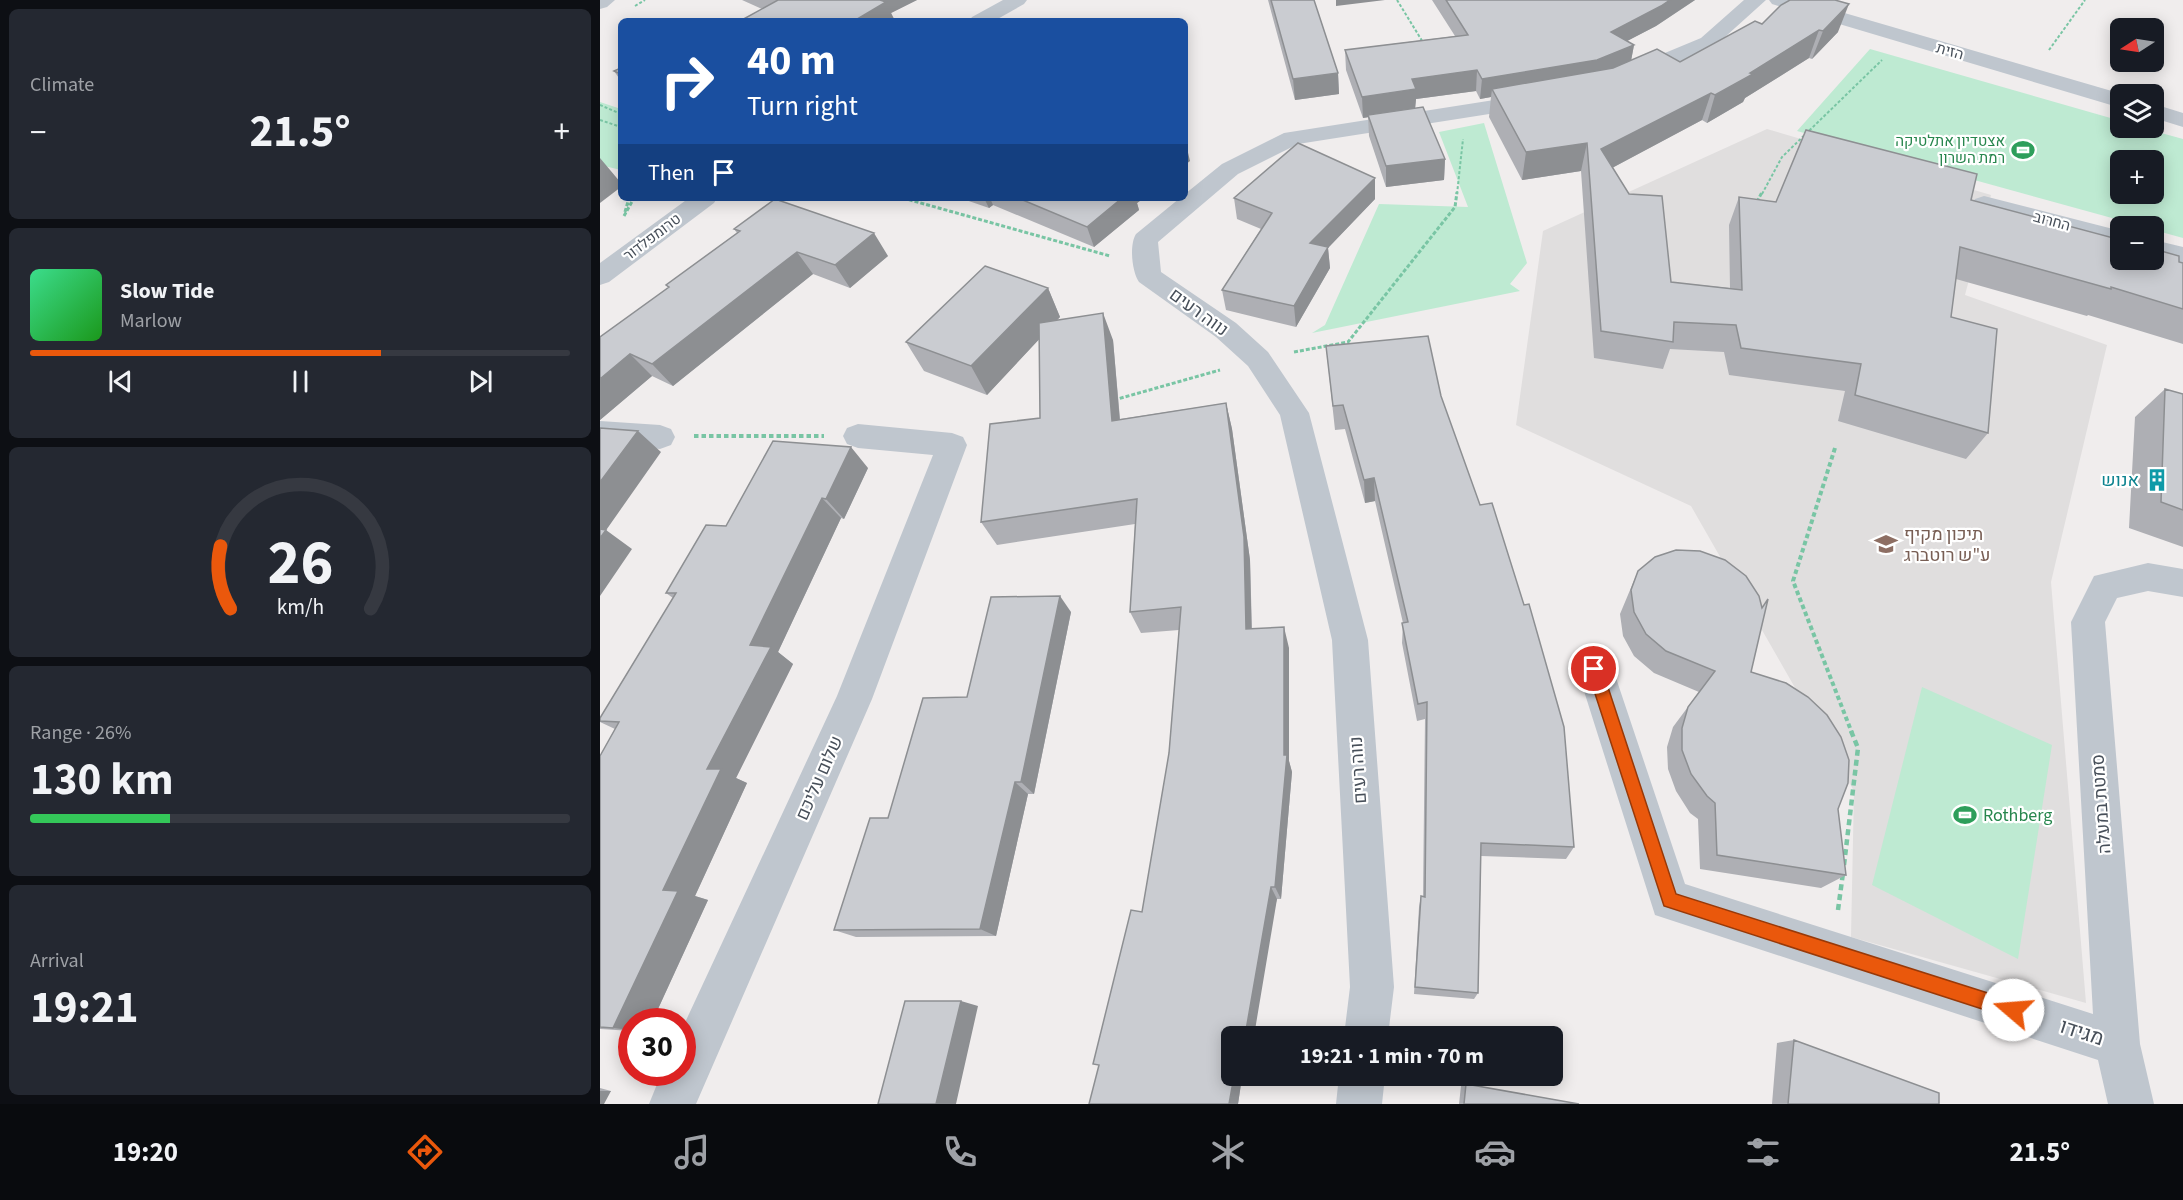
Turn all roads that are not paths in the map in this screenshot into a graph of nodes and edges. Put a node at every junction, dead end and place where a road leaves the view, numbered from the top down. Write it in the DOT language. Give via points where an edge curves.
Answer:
graph roads {
  1 [pos="605,0"];
  2 [pos="1017,0"];
  3 [pos="1756,0"];
  4 [pos="1779,0"];
  5 [pos="600,3"];
  6 [pos="984,18"];
  7 [pos="1610,85"];
  8 [pos="1555,97"];
  9 [pos="2110,98"];
  10 [pos="2164,114"];
  11 [pos="2183,120"];
  12 [pos="701,201"];
  13 [pos="1984,204"];
  14 [pos="2110,236"];
  15 [pos="2164,250"];
  16 [pos="2183,255"];
  17 [pos="600,276"];
  18 [pos="600,432"];
  19 [pos="858,436"];
  20 [pos="660,437"];
  21 [pos="2183,583"];
  22 [pos="1594,669"];
  23 [pos="1367,1026"];
  24 [pos="2117,1044"];
  25 [pos="1361,1086"];
  26 [pos="672,1104"];
  27 [pos="1359,1104"];
  28 [pos="2131,1104"];
  1 -- 5 [label="street"];
  2 -- 6 [label="street"];
  3 -- 7 [label="street" via="1708,42"];
  4 -- 9 [label="street, הזית"];
  8 -- 23 [label="street, נווה רעים" via="1292,138 1230,169 1145,240 1148,276 1226,330 1258,360 1294,413 1350,640 1372,987"];
  10 -- 11 [label="street"];
  12 -- 17 [label="street, טרומפלדור"];
  13 -- 14 [label="street, החרוב"];
  15 -- 16 [label="street"];
  18 -- 20 [label="street"];
  19 -- 26 [label="street, שלום עליכם" via="952,445 854,699"];
  21 -- 24 [label="street, סמטת במעלה" via="2148,577 2106,586 2088,622"];
  22 -- 24 [label="street, מגידו" via="1670,900"];
  24 -- 28 [label="street, סמטת במעלה"];
  25 -- 27 [label="street"];
}
